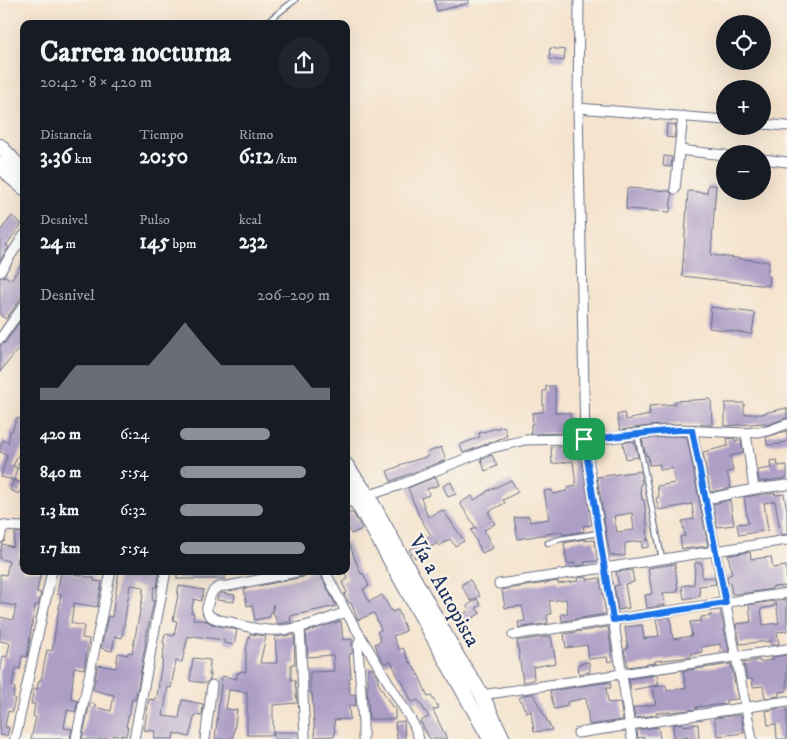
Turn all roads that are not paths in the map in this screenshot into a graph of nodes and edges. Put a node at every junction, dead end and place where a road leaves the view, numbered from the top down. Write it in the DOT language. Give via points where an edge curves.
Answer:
graph roads {
  1 [pos="295,0"];
  2 [pos="579,0"];
  3 [pos="272,18"];
  4 [pos="578,108"];
  5 [pos="683,116"];
  6 [pos="716,119"];
  7 [pos="771,125"];
  8 [pos="787,126"];
  9 [pos="0,146"];
  10 [pos="679,150"];
  11 [pos="716,154"];
  12 [pos="771,161"];
  13 [pos="787,162"];
  14 [pos="0,164"];
  15 [pos="20,168"];
  16 [pos="20,184"];
  17 [pos="675,189"];
  18 [pos="20,242"];
  19 [pos="0,272"];
  20 [pos="20,311"];
  21 [pos="0,339"];
  22 [pos="787,424"];
  23 [pos="692,430"];
  24 [pos="746,433"];
  25 [pos="637,434"];
  26 [pos="584,439"];
  27 [pos="350,478"];
  28 [pos="787,485"];
  29 [pos="754,490"];
  30 [pos="706,499"];
  31 [pos="357,500"];
  32 [pos="1,525"];
  33 [pos="20,527"];
  34 [pos="599,533"];
  35 [pos="0,538"];
  36 [pos="787,540"];
  37 [pos="548,543"];
  38 [pos="716,551"];
  39 [pos="662,559"];
  40 [pos="604,568"];
  41 [pos="51,575"];
  42 [pos="110,575"];
  43 [pos="165,575"];
  44 [pos="282,575"];
  45 [pos="328,575"];
  46 [pos="499,584"];
  47 [pos="787,593"];
  48 [pos="726,603"];
  49 [pos="346,612"];
  50 [pos="613,620"];
  51 [pos="300,627"];
  52 [pos="513,635"];
  53 [pos="361,637"];
  54 [pos="787,649"];
  55 [pos="736,657"];
  56 [pos="622,674"];
  57 [pos="212,685"];
  58 [pos="482,695"];
  59 [pos="787,701"];
  60 [pos="746,707"];
  61 [pos="630,725"];
  62 [pos="578,733"];
  63 [pos="15,739"];
  64 [pos="76,739"];
  65 [pos="134,739"];
  66 [pos="205,739"];
  67 [pos="305,739"];
  68 [pos="363,739"];
  69 [pos="419,739"];
  70 [pos="490,739"];
  71 [pos="503,739"];
  72 [pos="632,739"];
  73 [pos="752,739"];
  1 -- 3 [label="lane"];
  2 -- 4 [label="street"];
  4 -- 5 [label="street"];
  4 -- 26 [label="street"];
  5 -- 6 [label="street"];
  5 -- 10 [label="street"];
  7 -- 8 [label="street"];
  9 -- 15 [label="highway"];
  10 -- 11 [label="street"];
  10 -- 17 [label="street"];
  12 -- 13 [label="street"];
  14 -- 16 [label="highway"];
  18 -- 19 [label="street"];
  20 -- 21 [label="street"];
  22 -- 24 [label="street" via="768,431"];
  23 -- 24 [label="street"];
  23 -- 25 [label="street"];
  23 -- 30 [label="street"];
  24 -- 29 [label="street"];
  25 -- 26 [label="street"];
  25 -- 39 [label="lane"];
  26 -- 31 [label="street" via="525,440 492,448"];
  26 -- 34 [label="street"];
  27 -- 31 [label="highway, Vía a Autopista"];
  28 -- 29 [label="street"];
  29 -- 30 [label="street"];
  30 -- 38 [label="street"];
  31 -- 58 [label="highway, Vía a Autopista"];
  31 -- 70 [label="highway, Vía a Autopista"];
  32 -- 33 [label="street"];
  32 -- 35 [label="street"];
  34 -- 37 [label="lane"];
  34 -- 40 [label="street"];
  36 -- 38 [label="street"];
  38 -- 39 [label="street"];
  38 -- 48 [label="street"];
  39 -- 40 [label="street"];
  40 -- 46 [label="street"];
  40 -- 50 [label="street"];
  41 -- 63 [label="street"];
  42 -- 64 [label="street"];
  43 -- 65 [label="street"];
  44 -- 51 [label="street" via="219,587 210,594 206,608 213,618 247,627 268,630"];
  45 -- 49 [label="street"];
  47 -- 48 [label="street"];
  48 -- 50 [label="street"];
  48 -- 55 [label="street"];
  49 -- 51 [label="street"];
  49 -- 53 [label="street"];
  50 -- 52 [label="street"];
  50 -- 56 [label="street"];
  51 -- 67 [label="street"];
  53 -- 68 [label="street" via="358,645"];
  53 -- 69 [label="street" via="414,725"];
  54 -- 55 [label="street"];
  55 -- 56 [label="street"];
  55 -- 60 [label="street"];
  56 -- 58 [label="street"];
  56 -- 61 [label="street"];
  57 -- 66 [label="street"];
  58 -- 71 [label="highway, Vía a Autopista"];
  59 -- 60 [label="street"];
  60 -- 61 [label="street"];
  60 -- 73 [label="street"];
  61 -- 62 [label="street"];
  61 -- 72 [label="street"];
}
